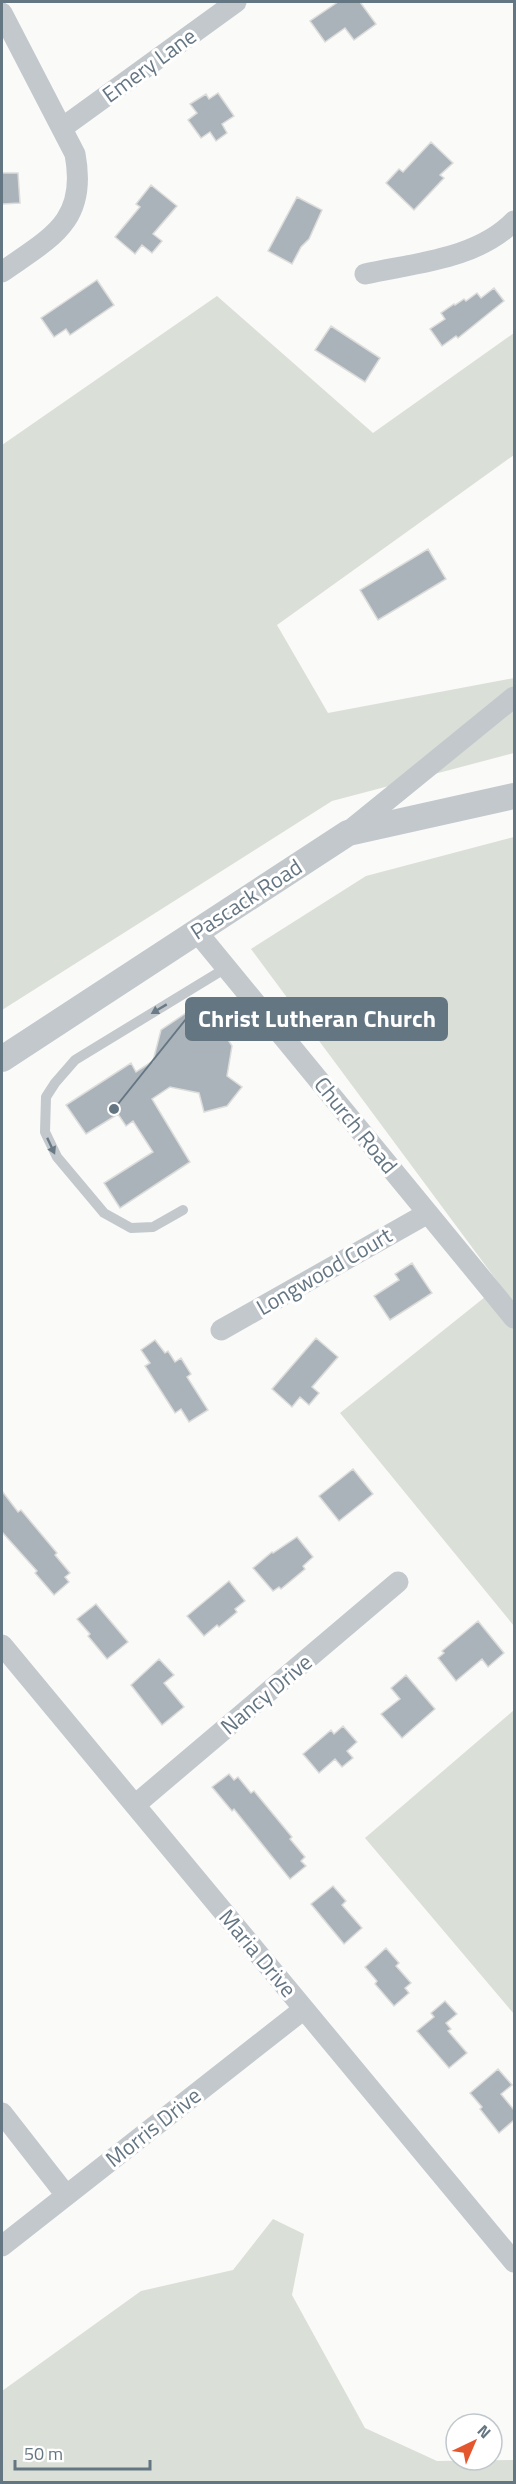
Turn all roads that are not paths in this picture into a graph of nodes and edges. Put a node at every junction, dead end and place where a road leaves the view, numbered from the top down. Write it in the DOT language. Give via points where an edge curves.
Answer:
graph roads {
  1 [pos="237,2"];
  2 [pos="2,13"];
  3 [pos="62,128"];
  4 [pos="514,221"];
  5 [pos="2,272"];
  6 [pos="365,274"];
  7 [pos="514,697"];
  8 [pos="514,796"];
  9 [pos="348,832"];
  10 [pos="197,932"];
  11 [pos="226,968"];
  12 [pos="2,1059"];
  13 [pos="183,1210"];
  14 [pos="428,1213"];
  15 [pos="514,1318"];
  16 [pos="221,1330"];
  17 [pos="398,1582"];
  18 [pos="2,1645"];
  19 [pos="135,1805"];
  20 [pos="304,2009"];
  21 [pos="2,2113"];
  22 [pos="66,2195"];
  23 [pos="2,2246"];
  24 [pos="514,2262"];
  1 -- 3 [label="street, Emery Lane"];
  2 -- 3 [label="street"];
  3 -- 5 [label="street" via="79,173 73,208 54,235"];
  4 -- 6 [label="street" via="491,240 465,251"];
  7 -- 9 [label="street"];
  8 -- 9 [label="street, Pascack Road"];
  9 -- 10 [label="street, Pascack Road"];
  10 -- 11 [label="street, Church Road"];
  10 -- 12 [label="street, Pascack Road"];
  11 -- 13 [label="lane, one-way" via="75,1060 46,1097 45,1132 57,1157 104,1213 131,1228 153,1227"];
  11 -- 14 [label="street, Church Road"];
  14 -- 15 [label="street, Church Road"];
  14 -- 16 [label="street, Longwood Court"];
  17 -- 19 [label="street, Nancy Drive"];
  18 -- 19 [label="street, Maria Drive"];
  19 -- 20 [label="street, Maria Drive"];
  20 -- 22 [label="street, Morris Drive"];
  20 -- 24 [label="street, Maria Drive"];
  21 -- 22 [label="street"];
  22 -- 23 [label="street, Morris Drive"];
}
